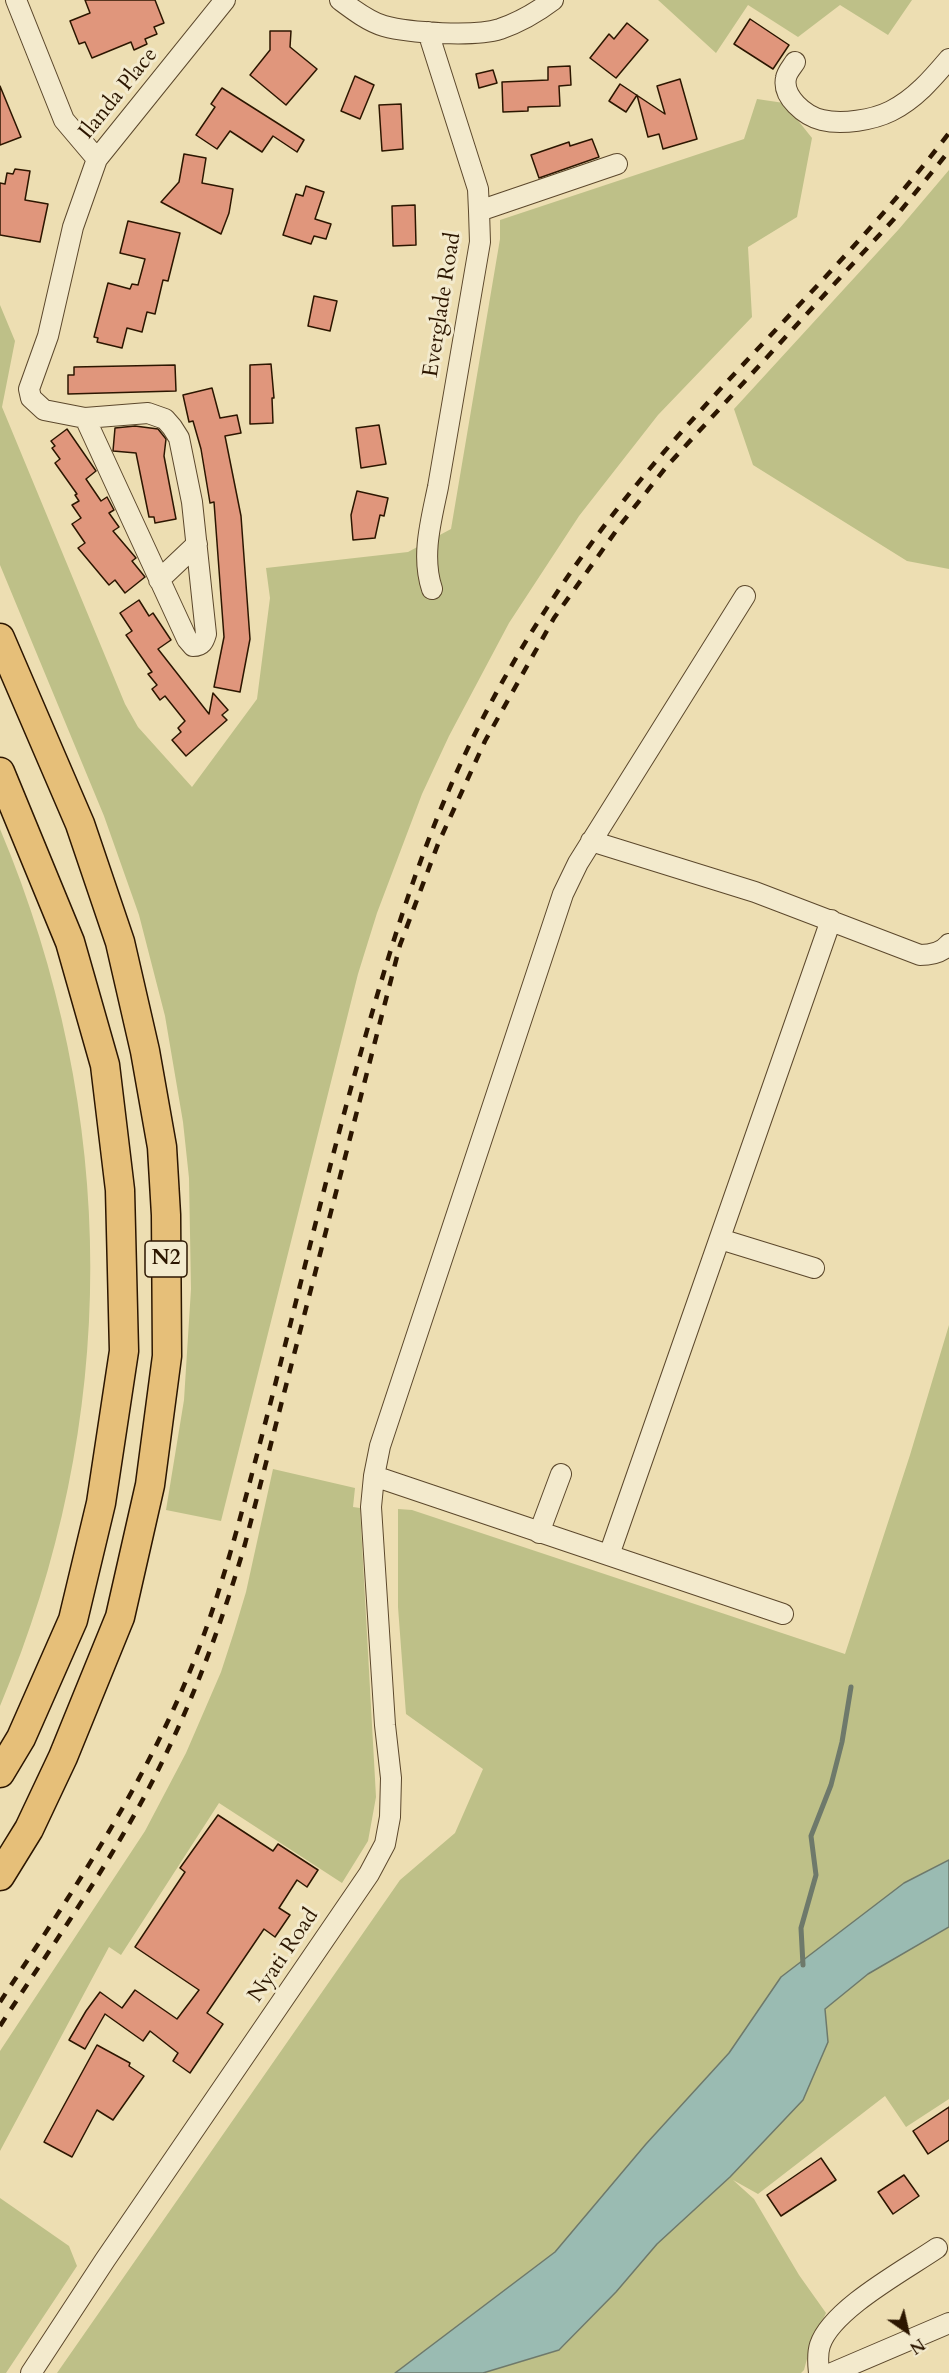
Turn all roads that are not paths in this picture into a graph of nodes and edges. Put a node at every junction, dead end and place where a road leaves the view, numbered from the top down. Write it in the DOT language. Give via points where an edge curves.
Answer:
graph roads {
  1 [pos="16,0"];
  2 [pos="225,0"];
  3 [pos="340,0"];
  4 [pos="553,0"];
  5 [pos="428,32"];
  6 [pos="949,59"];
  7 [pos="795,62"];
  8 [pos="97,159"];
  9 [pos="617,164"];
  10 [pos="479,211"];
  11 [pos="86,418"];
  12 [pos="197,544"];
  13 [pos="159,580"];
  14 [pos="432,589"];
  15 [pos="745,596"];
  16 [pos="0,638"];
  17 [pos="0,772"];
  18 [pos="591,841"];
  19 [pos="831,920"];
  20 [pos="949,944"];
  21 [pos="720,1239"];
  22 [pos="814,1268"];
  23 [pos="561,1474"];
  24 [pos="374,1476"];
  25 [pos="539,1533"];
  26 [pos="609,1555"];
  27 [pos="783,1614"];
  28 [pos="0,1773"];
  29 [pos="0,1876"];
  30 [pos="937,2248"];
  31 [pos="949,2323"];
  32 [pos="857,2367"];
  33 [pos="31,2373"];
  34 [pos="819,2373"];
  35 [pos="832,2373"];
  1 -- 8 [label="street" via="64,120"];
  2 -- 8 [label="street, Ilanda Place"];
  3 -- 5 [label="street" via="382,26"];
  4 -- 5 [label="street" via="534,15 498,29"];
  5 -- 10 [label="street, Everglade Road" via="478,189"];
  6 -- 7 [label="street" via="912,99 889,113 838,122 821,120 790,98 786,76"];
  8 -- 11 [label="street, Ilanda Place" via="73,227 48,336 29,389 31,398 44,410"];
  9 -- 10 [label="street"];
  10 -- 14 [label="street, Everglade Road" via="480,242 426,553"];
  11 -- 12 [label="street" via="148,413 165,419 179,438"];
  11 -- 13 [label="street"];
  12 -- 13 [label="street"];
  12 -- 13 [label="street" via="206,634 201,644 193,646 187,639"];
  15 -- 18 [label="street, Nyati Road"];
  16 -- 29 [label="highway, N2" via="80,824 120,942 162,1147 167,1345 150,1485 120,1617 63,1756 29,1829"];
  17 -- 28 [label="highway, N2" via="70,942 105,1065 120,1190 124,1351 101,1503 73,1620 21,1738"];
  18 -- 19 [label="street"];
  18 -- 24 [label="street, Nyati Road" via="563,894 390,1414"];
  19 -- 20 [label="street" via="920,955 936,954"];
  19 -- 21 [label="street"];
  21 -- 22 [label="street"];
  21 -- 26 [label="street"];
  23 -- 25 [label="street"];
  24 -- 25 [label="street"];
  24 -- 33 [label="street, Nyati Road" via="371,1507 391,1778 385,1844 369,1874"];
  25 -- 26 [label="street"];
  26 -- 27 [label="street"];
  30 -- 34 [label="street" via="834,2321 819,2347"];
  31 -- 32 [label="street"];
  32 -- 35 [label="street"];
}
